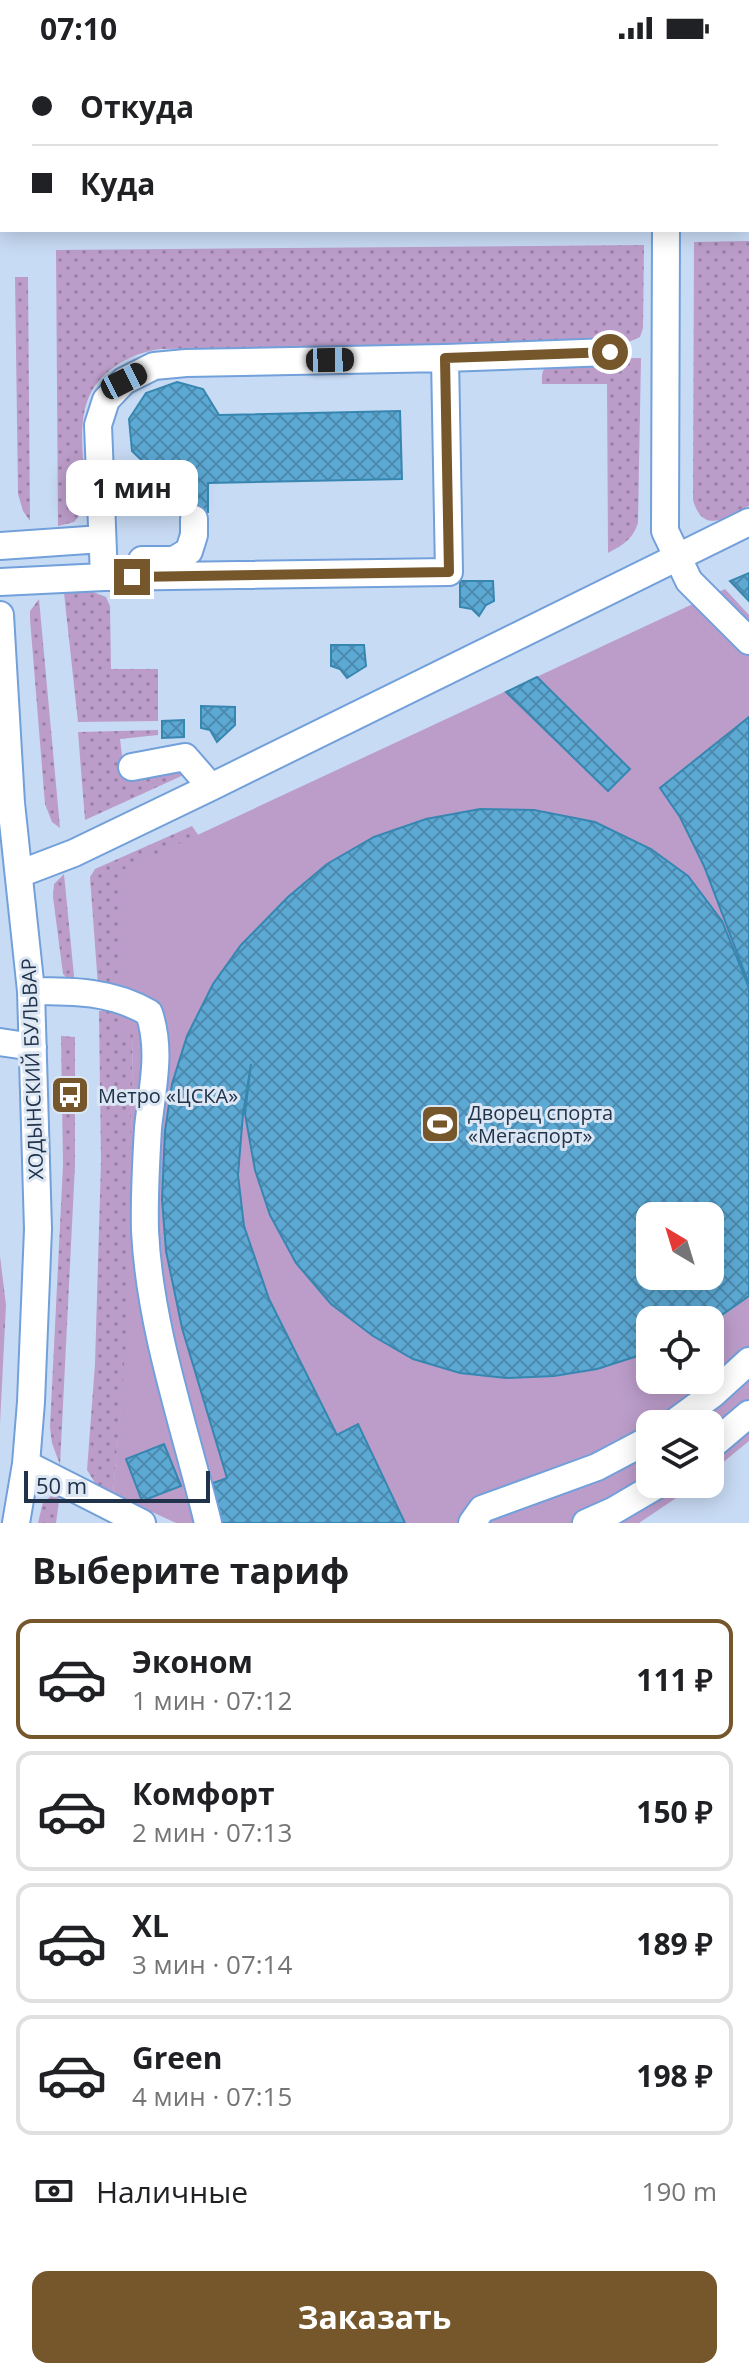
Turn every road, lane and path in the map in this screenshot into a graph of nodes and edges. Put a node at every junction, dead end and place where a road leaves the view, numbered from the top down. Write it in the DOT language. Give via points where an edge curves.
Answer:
graph roads {
  1 [pos="666,232"];
  2 [pos="610,352"];
  3 [pos="445,358"];
  4 [pos="194,519"];
  5 [pos="749,522"];
  6 [pos="0,546"];
  7 [pos="678,557"];
  8 [pos="103,559"];
  9 [pos="0,582"];
  10 [pos="0,615"];
  11 [pos="749,641"];
  12 [pos="2,674"];
  13 [pos="132,767"];
  14 [pos="211,787"];
  15 [pos="19,874"];
  16 [pos="31,991"];
  17 [pos="0,1042"];
  18 [pos="33,1047"];
  19 [pos="749,1361"];
  20 [pos="691,1410"];
  21 [pos="745,1420"];
  22 [pos="724,1436"];
  23 [pos="636,1446"];
  24 [pos="26,1464"];
  25 [pos="636,1498"];
  26 [pos="16,1523"];
  27 [pos="142,1523"];
  28 [pos="208,1523"];
  29 [pos="472,1523"];
  30 [pos="586,1523"];
  1 -- 7 [label="street" via="665,531"];
  2 -- 3 [label="street"];
  3 -- 8 [label="street" via="186,363 154,366 124,381 106,400 98,425"];
  3 -- 8 [label="street" via="449,572"];
  4 -- 8 [label="street" via="189,551 174,560"];
  5 -- 7 [label="street"];
  6 -- 8 [label="street"];
  7 -- 11 [label="street" via="689,581"];
  7 -- 14 [label="street"];
  8 -- 9 [label="street"];
  10 -- 12 [label="street, ХОДЫНСКИЙ БУЛЬВАР"];
  12 -- 15 [label="street, ХОДЫНСКИЙ БУЛЬВАР"];
  13 -- 14 [label="street" via="185,757"];
  14 -- 15 [label="street"];
  15 -- 16 [label="street, ХОДЫНСКИЙ БУЛЬВАР"];
  16 -- 18 [label="street, ХОДЫНСКИЙ БУЛЬВАР"];
  16 -- 28 [label="street" via="82,991 133,1004 149,1013 156,1034 145,1231 161,1336"];
  17 -- 18 [label="street"];
  18 -- 24 [label="street, ХОДЫНСКИЙ БУЛЬВАР" via="38,1229"];
  19 -- 20 [label="street"];
  21 -- 22 [label="street"];
  23 -- 29 [label="street" via="597,1467 482,1509"];
  24 -- 26 [label="street, ХОДЫНСКИЙ БУЛЬВАР"];
  24 -- 27 [label="street"];
  25 -- 30 [label="street"];
}
